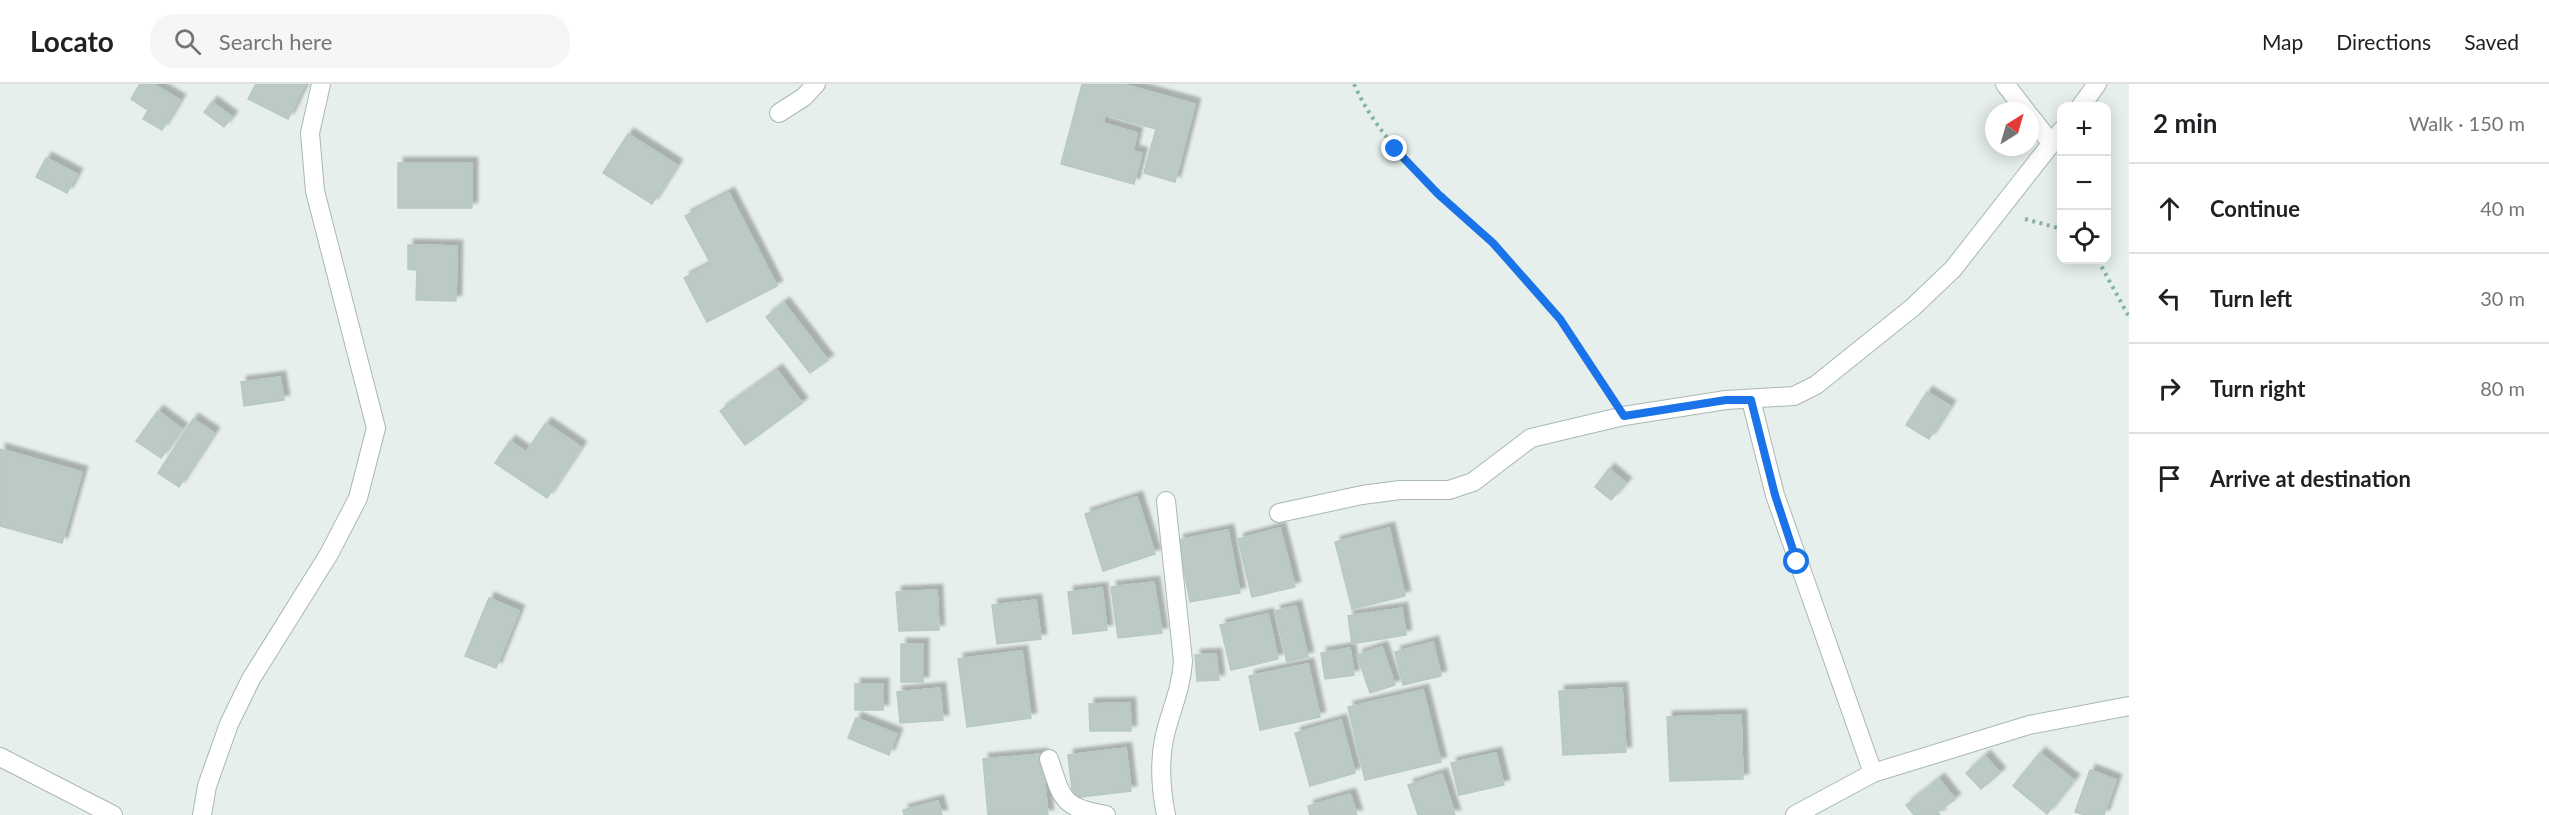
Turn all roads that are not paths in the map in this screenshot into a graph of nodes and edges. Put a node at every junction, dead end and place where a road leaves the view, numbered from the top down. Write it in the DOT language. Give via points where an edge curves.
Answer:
graph roads {
  1 [pos="321,84"];
  2 [pos="816,84"];
  3 [pos="2005,84"];
  4 [pos="2097,84"];
  5 [pos="2019,102"];
  6 [pos="2084,102"];
  7 [pos="779,113"];
  8 [pos="2039,123"];
  9 [pos="2056,136"];
  10 [pos="1751,400"];
  11 [pos="1166,501"];
  12 [pos="1279,513"];
  13 [pos="2129,706"];
  14 [pos="0,757"];
  15 [pos="1049,759"];
  16 [pos="1873,773"];
  17 [pos="113,815"];
  18 [pos="202,815"];
  19 [pos="1106,815"];
  20 [pos="1166,815"];
  21 [pos="1795,815"];
  1 -- 18 [label="street" via="310,134 315,190 376,428 358,498 324,563 251,679 229,724 207,786"];
  2 -- 7 [label="street"];
  3 -- 5 [label="street"];
  4 -- 6 [label="street"];
  8 -- 9 [label="street"];
  9 -- 10 [label="street" via="1953,269 1912,308 1816,385 1794,396"];
  10 -- 12 [label="street" via="1726,400 1624,416 1531,438 1473,482 1449,490 1362,495"];
  10 -- 16 [label="street" via="1786,529"];
  11 -- 20 [label="street" via="1183,661 1181,685 1164,740 1161,786"];
  13 -- 16 [label="street" via="2030,725"];
  14 -- 17 [label="street"];
  15 -- 19 [label="street" via="1061,795 1078,810"];
  16 -- 21 [label="street"];
}
